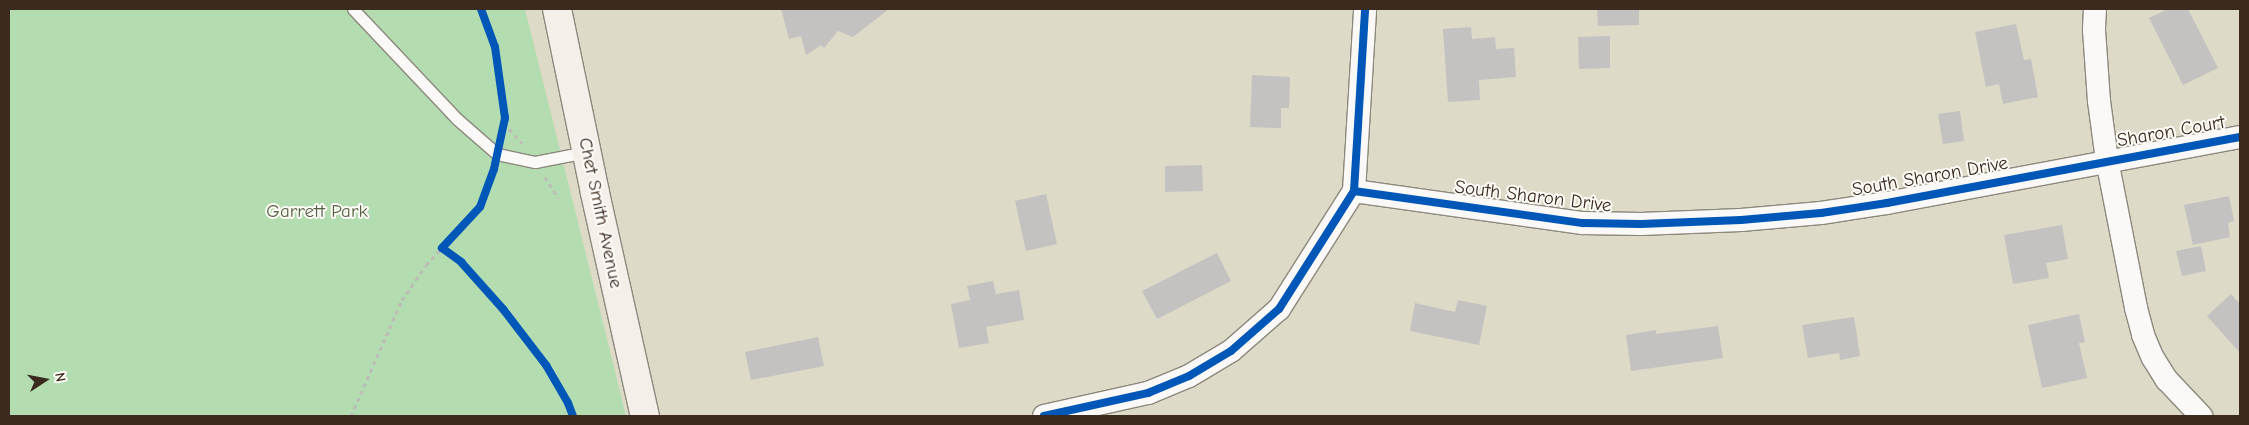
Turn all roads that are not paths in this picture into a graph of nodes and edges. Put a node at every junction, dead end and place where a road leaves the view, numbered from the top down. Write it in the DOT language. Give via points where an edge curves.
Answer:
graph roads {
  1 [pos="352,9"];
  2 [pos="557,9"];
  3 [pos="1365,9"];
  4 [pos="2096,9"];
  5 [pos="2240,136"];
  6 [pos="588,152"];
  7 [pos="2107,160"];
  8 [pos="1354,190"];
  9 [pos="645,416"];
  10 [pos="1044,416"];
  11 [pos="2201,416"];
  1 -- 6 [label="lane" via="458,119 497,154 535,162"];
  2 -- 6 [label="street, Chet Smith Avenue"];
  3 -- 8 [label="street"];
  4 -- 7 [label="street" via="2098,96"];
  5 -- 7 [label="street, Sharon Court"];
  6 -- 9 [label="street, Chet Smith Avenue"];
  7 -- 8 [label="street, South Sharon Drive" via="1887,203 1741,220 1583,223"];
  7 -- 11 [label="street" via="2143,335 2166,380"];
  8 -- 10 [label="street" via="1280,309 1231,351 1159,390"];
}
